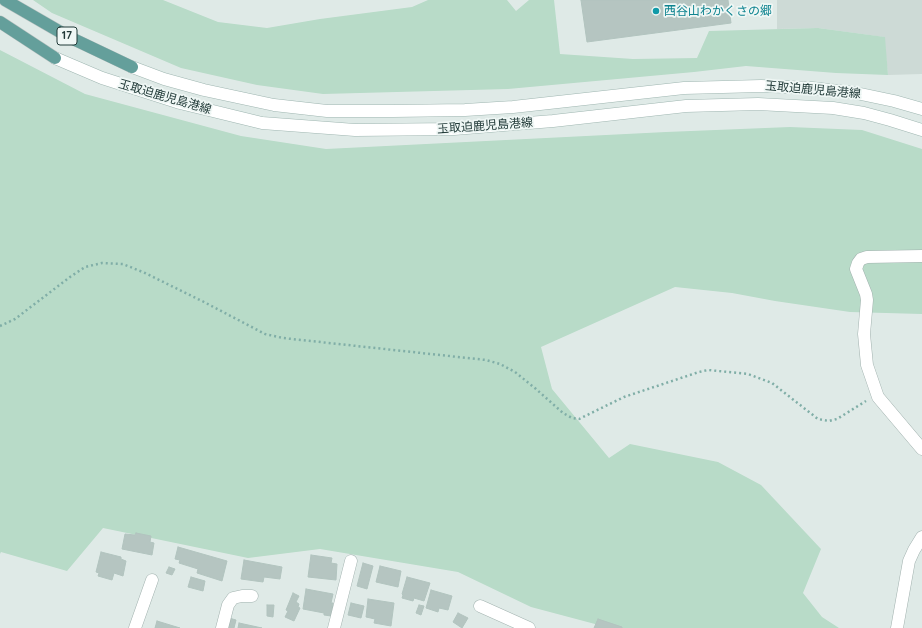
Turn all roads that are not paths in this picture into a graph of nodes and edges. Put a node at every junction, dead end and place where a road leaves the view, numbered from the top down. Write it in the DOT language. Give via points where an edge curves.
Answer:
graph roads {
  1 [pos="5,0"];
  2 [pos="21,0"];
  3 [pos="0,22"];
  4 [pos="0,33"];
  5 [pos="55,58"];
  6 [pos="132,67"];
  7 [pos="922,109"];
  8 [pos="922,130"];
  9 [pos="922,256"];
  10 [pos="922,449"];
  11 [pos="922,537"];
  12 [pos="351,561"];
  13 [pos="152,580"];
  14 [pos="252,596"];
  15 [pos="480,606"];
  16 [pos="135,628"];
  17 [pos="222,628"];
  18 [pos="334,628"];
  19 [pos="529,628"];
  20 [pos="897,628"];
  1 -- 6 [label="main road, 17" via="69,37"];
  2 -- 6 [label="main road"];
  3 -- 5 [label="main road, 17"];
  4 -- 5 [label="main road"];
  5 -- 8 [label="main road, 玉取迫鹿児島港線" via="102,78 180,103 262,123 355,130 454,129 686,106 758,104 833,108 864,113"];
  6 -- 7 [label="main road, 玉取迫鹿児島港線" via="204,90 274,106 327,110 465,110 684,88 761,86 856,93"];
  9 -- 10 [label="main road" via="867,257 860,259 856,269 866,294 864,334 867,365 878,396"];
  11 -- 20 [label="main road" via="909,561"];
  12 -- 18 [label="main road"];
  13 -- 16 [label="main road"];
  14 -- 17 [label="main road" via="234,598 228,605"];
  15 -- 19 [label="main road"];
}
